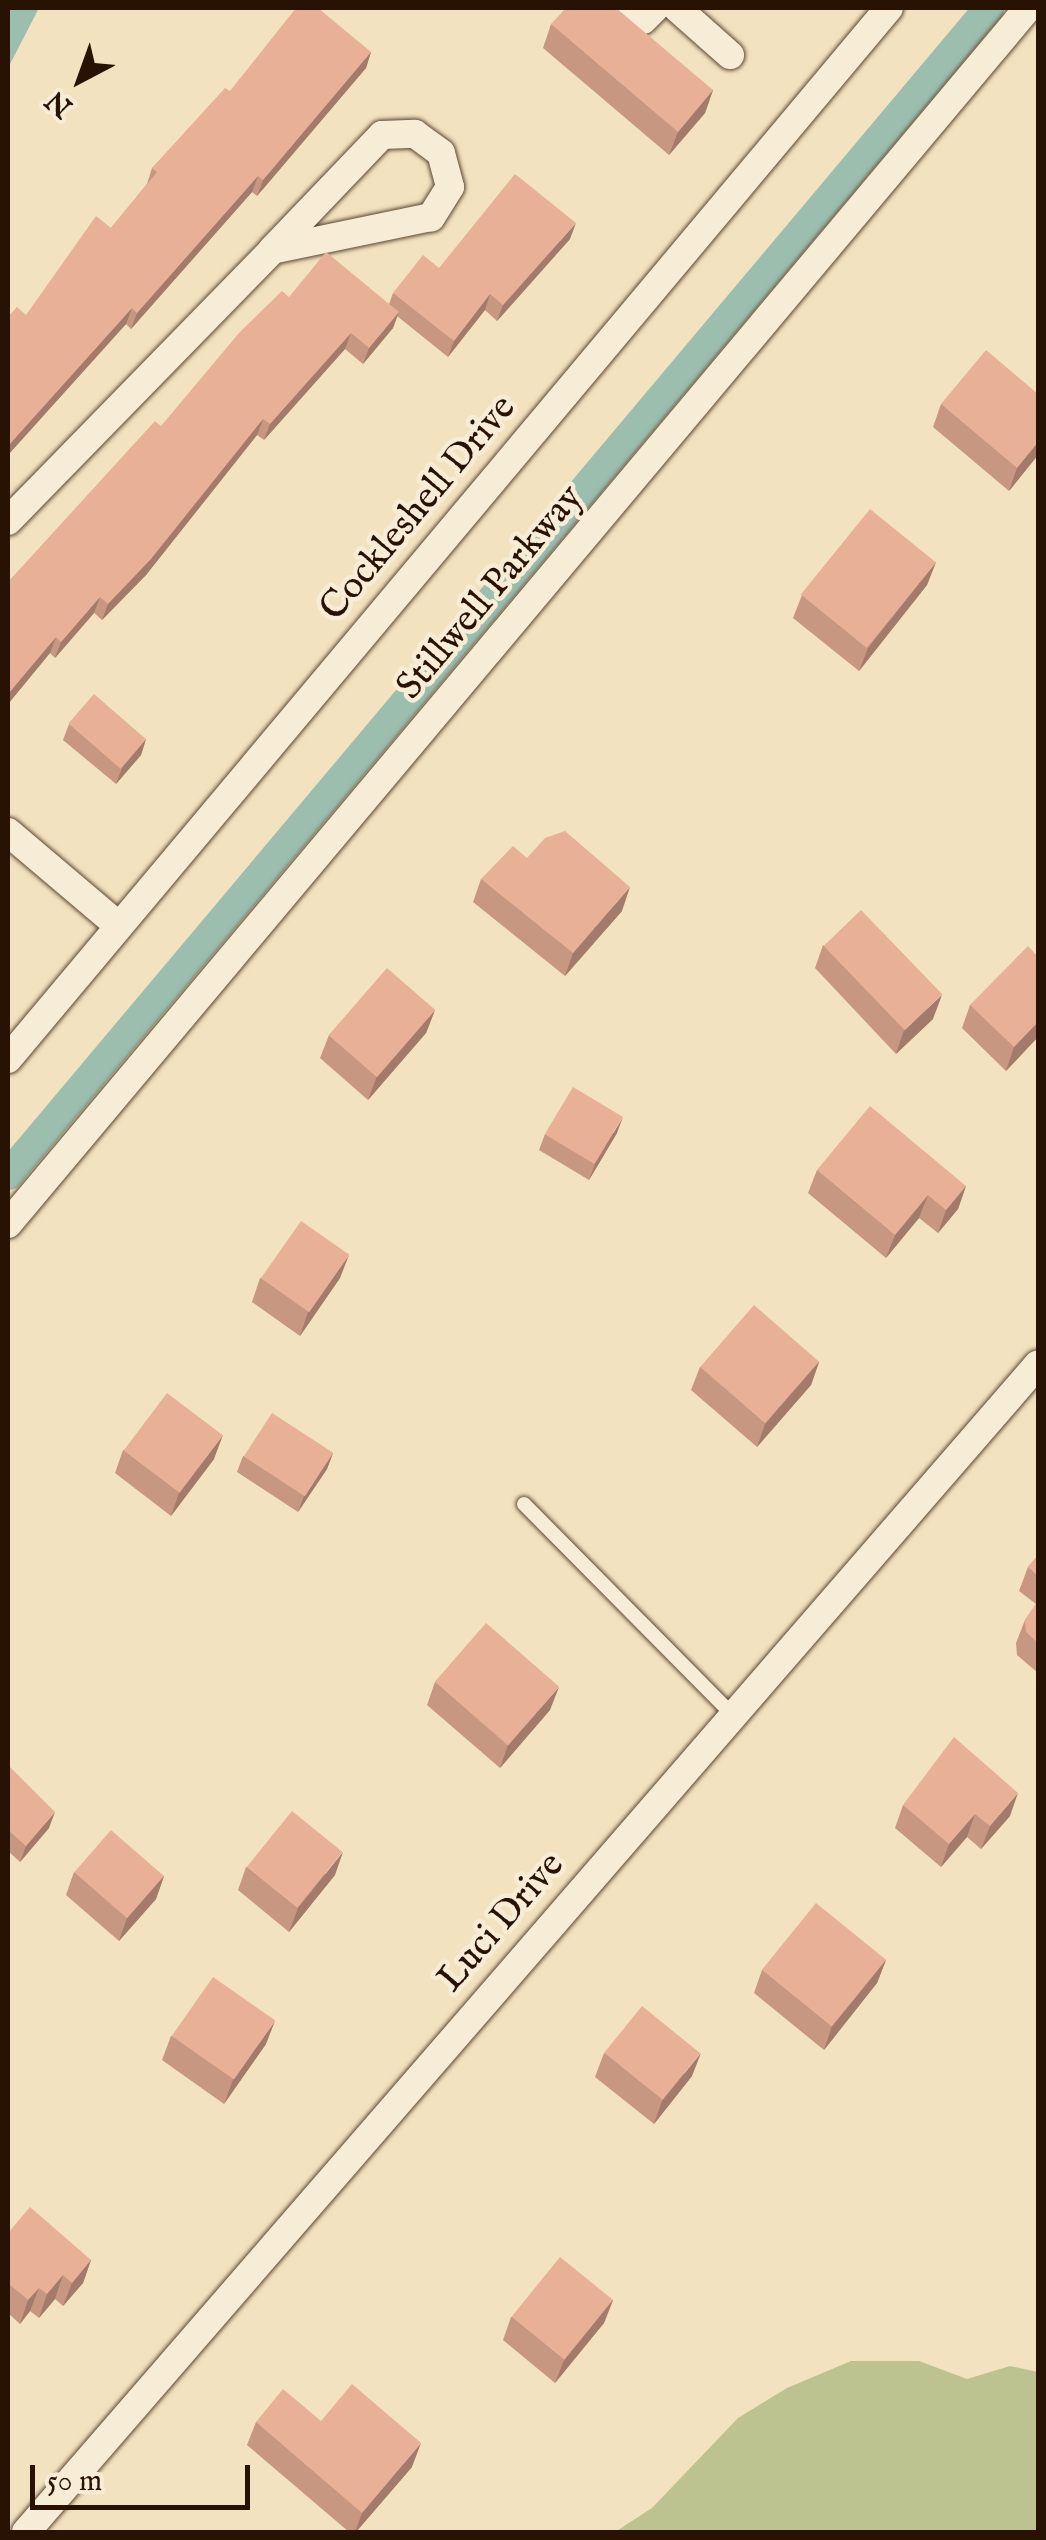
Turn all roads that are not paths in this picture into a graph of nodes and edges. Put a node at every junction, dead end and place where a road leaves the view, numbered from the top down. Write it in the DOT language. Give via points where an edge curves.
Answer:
graph roads {
  1 [pos="612,8"];
  2 [pos="654,8"];
  3 [pos="677,8"];
  4 [pos="889,8"];
  5 [pos="1028,8"];
  6 [pos="730,55"];
  7 [pos="272,250"];
  8 [pos="8,521"];
  9 [pos="8,832"];
  10 [pos="119,926"];
  11 [pos="8,1060"];
  12 [pos="8,1224"];
  13 [pos="1038,1364"];
  14 [pos="524,1504"];
  15 [pos="732,1714"];
  16 [pos="26,2532"];
  1 -- 2 [label="street" via="643,20"];
  3 -- 6 [label="street"];
  4 -- 10 [label="street, Cockleshell Drive"];
  5 -- 12 [label="street, Stillwell Parkway"];
  7 -- 7 [label="street" via="382,135 415,134 441,153 450,187 431,217"];
  7 -- 8 [label="street"];
  9 -- 10 [label="street"];
  10 -- 11 [label="street, Cockleshell Drive"];
  13 -- 15 [label="street, Luci Drive"];
  14 -- 15 [label="lane"];
  15 -- 16 [label="street, Luci Drive"];
}
